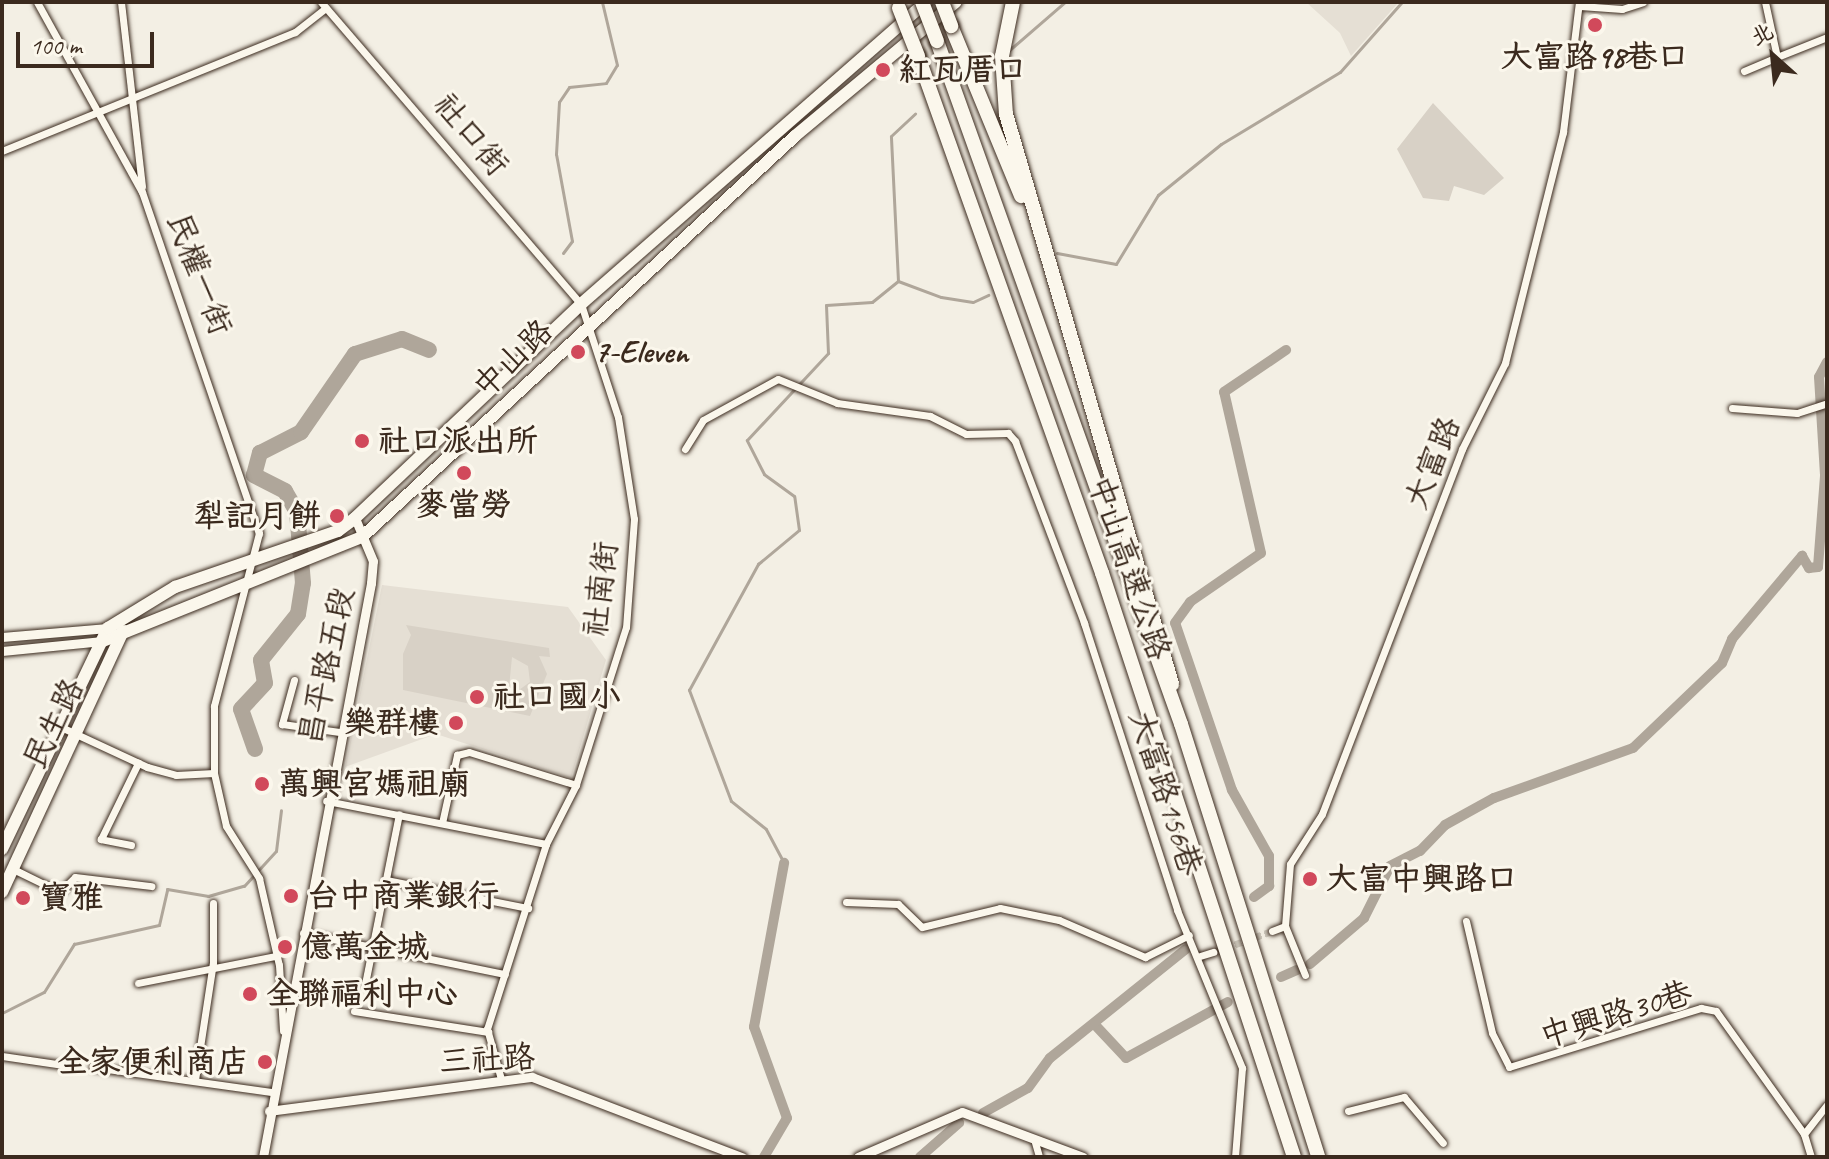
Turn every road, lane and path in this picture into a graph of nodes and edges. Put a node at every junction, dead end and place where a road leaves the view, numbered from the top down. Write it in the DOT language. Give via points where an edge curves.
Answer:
graph roads {
  1 [pos="37,2"];
  2 [pos="121,2"];
  3 [pos="924,2"];
  4 [pos="942,2"];
  5 [pos="956,2"];
  6 [pos="1013,2"];
  7 [pos="1643,2"];
  8 [pos="1765,2"];
  9 [pos="1580,4"];
  10 [pos="323,5"];
  11 [pos="898,5"];
  12 [pos="1827,37"];
  13 [pos="1777,57"];
  14 [pos="1744,71"];
  15 [pos="129,101"];
  16 [pos="101,114"];
  17 [pos="2,151"];
  18 [pos="142,192"];
  19 [pos="1050,267"];
  20 [pos="581,304"];
  21 [pos="588,322"];
  22 [pos="1827,403"];
  23 [pos="1732,408"];
  24 [pos="685,449"];
  25 [pos="355,518"];
  26 [pos="362,537"];
  27 [pos="257,559"];
  28 [pos="250,582"];
  29 [pos="110,630"];
  30 [pos="2,637"];
  31 [pos="125,637"];
  32 [pos="2,651"];
  33 [pos="294,680"];
  34 [pos="1181,724"];
  35 [pos="61,727"];
  36 [pos="339,732"];
  37 [pos="78,735"];
  38 [pos="138,763"];
  39 [pos="214,773"];
  40 [pos="576,785"];
  41 [pos="326,801"];
  42 [pos="399,814"];
  43 [pos="442,823"];
  44 [pos="546,844"];
  45 [pos="131,845"];
  46 [pos="2,849"];
  47 [pos="13,869"];
  48 [pos="386,880"];
  49 [pos="151,886"];
  50 [pos="2,892"];
  51 [pos="846,902"];
  52 [pos="213,903"];
  53 [pos="528,908"];
  54 [pos="1466,921"];
  55 [pos="1285,926"];
  56 [pos="1272,931"];
  57 [pos="303,933"];
  58 [pos="1189,935"];
  59 [pos="373,947"];
  60 [pos="1213,952"];
  61 [pos="276,956"];
  62 [pos="1200,956"];
  63 [pos="213,963"];
  64 [pos="505,974"];
  65 [pos="1305,975"];
  66 [pos="138,983"];
  67 [pos="365,984"];
  68 [pos="354,1011"];
  69 [pos="283,1031"];
  70 [pos="488,1032"];
  71 [pos="2,1056"];
  72 [pos="70,1066"];
  73 [pos="93,1067"];
  74 [pos="501,1079"];
  75 [pos="195,1080"];
  76 [pos="271,1092"];
  77 [pos="1827,1105"];
  78 [pos="269,1111"];
  79 [pos="1348,1111"];
  80 [pos="1804,1134"];
  81 [pos="1034,1139"];
  82 [pos="1443,1143"];
  83 [pos="263,1157"];
  84 [pos="742,1157"];
  85 [pos="858,1157"];
  86 [pos="1039,1157"];
  87 [pos="1083,1157"];
  88 [pos="1235,1157"];
  89 [pos="1294,1157"];
  90 [pos="1318,1157"];
  91 [pos="1811,1157"];
  1 -- 16 [label="street, 民權一街"];
  2 -- 15 [label="street"];
  3 -- 20 [label="main road, 中山路"];
  3 -- 34 [label="highway, 中山高速公路, bridge"];
  4 -- 19 [label="highway, bridge"];
  5 -- 21 [label="main road, 中山路" via="856,82"];
  6 -- 19 [label="highway" via="1006,25 1006,114"];
  7 -- 9 [label="street" via="1622,9"];
  8 -- 13 [label="street"];
  9 -- 55 [label="street, 大富路" via="1563,132 1505,363 1462,449 1322,814 1290,864"];
  10 -- 15 [label="street" via="295,32"];
  10 -- 20 [label="street, 社口街" via="395,80"];
  11 -- 89 [label="highway, 中山高速公路, bridge" via="1102,573"];
  12 -- 13 [label="street"];
  13 -- 14 [label="street"];
  15 -- 16 [label="street"];
  15 -- 18 [label="street"];
  16 -- 17 [label="street"];
  16 -- 18 [label="street, 民權一街"];
  18 -- 27 [label="street, 民權一街" via="207,366 259,533"];
  19 -- 34 [label="highway"];
  20 -- 21 [label="street, 社南街"];
  20 -- 25 [label="main road, 中山路"];
  21 -- 26 [label="main road, 中山路"];
  21 -- 40 [label="street, 社南街" via="618,417 634,519 626,627"];
  22 -- 23 [label="street" via="1797,413"];
  24 -- 58 [label="street, 大富路156巷" via="703,420 778,379 837,403 930,416 966,434 1008,433 1084,623"];
  25 -- 26 [label="street, 昌平路五段"];
  25 -- 27 [label="main road, 中山路"];
  26 -- 28 [label="main road, 中山路" via="301,567"];
  26 -- 36 [label="street, 昌平路五段" via="372,572"];
  27 -- 28 [label="street, 民權一街"];
  27 -- 29 [label="main road, 中山路" via="162,593"];
  28 -- 31 [label="main road, 中山路" via="162,613"];
  28 -- 39 [label="street, 民權一街" via="214,706"];
  29 -- 30 [label="street, 中山路"];
  29 -- 31 [label="main road, 中山路"];
  29 -- 31 [label="main road"];
  29 -- 32 [label="street, 中山路"];
  29 -- 35 [label="main road, 民生路"];
  31 -- 37 [label="main road, 民生路"];
  33 -- 36 [label="street" via="282,724"];
  34 -- 90 [label="highway, 中山高速公路"];
  35 -- 37 [label="street"];
  35 -- 46 [label="main road, 民生路"];
  36 -- 41 [label="street, 昌平路五段"];
  37 -- 38 [label="street"];
  37 -- 47 [label="main road, 民生路"];
  38 -- 39 [label="street" via="176,775"];
  38 -- 45 [label="street" via="101,839"];
  39 -- 61 [label="street, 民權一街" via="226,826 259,878"];
  40 -- 43 [label="street" via="469,752 457,755"];
  40 -- 44 [label="street, 社南街"];
  41 -- 42 [label="street"];
  41 -- 57 [label="street, 昌平路五段"];
  42 -- 43 [label="street"];
  42 -- 48 [label="street"];
  43 -- 44 [label="street"];
  44 -- 53 [label="street, 社南街"];
  47 -- 49 [label="street" via="60,892 75,877"];
  47 -- 50 [label="main road, 民生路"];
  48 -- 53 [label="street"];
  48 -- 59 [label="street"];
  51 -- 58 [label="street" via="898,904 922,927 1000,908 1059,920 1145,957"];
  52 -- 63 [label="street"];
  53 -- 64 [label="street, 社南街"];
  54 -- 80 [label="street, 中興路30巷" via="1492,1033 1509,1067 1701,1008 1716,1011"];
  55 -- 56 [label="street"];
  55 -- 65 [label="street, 大富路"];
  57 -- 59 [label="street"];
  57 -- 69 [label="street, 昌平路五段"];
  58 -- 62 [label="street"];
  59 -- 64 [label="street"];
  59 -- 67 [label="street"];
  60 -- 62 [label="street"];
  61 -- 63 [label="street"];
  61 -- 69 [label="street, 民權一街"];
  62 -- 88 [label="street" via="1246,1085"];
  63 -- 66 [label="street"];
  63 -- 75 [label="street"];
  64 -- 70 [label="street, 社南街"];
  68 -- 70 [label="street"];
  69 -- 76 [label="street, 昌平路五段"];
  70 -- 74 [label="street"];
  71 -- 72 [label="street"];
  73 -- 75 [label="street"];
  74 -- 78 [label="street, 三社路"];
  74 -- 84 [label="street, 三社路" via="545,1079 582,1102"];
  75 -- 76 [label="street"];
  76 -- 78 [label="street, 昌平路五段"];
  77 -- 80 [label="street"];
  78 -- 83 [label="street, 昌平路五段"];
  79 -- 82 [label="street" via="1404,1097"];
  80 -- 91 [label="street, 中興路30巷"];
  81 -- 85 [label="street" via="962,1112"];
  81 -- 86 [label="street"];
  81 -- 87 [label="street"];
}
